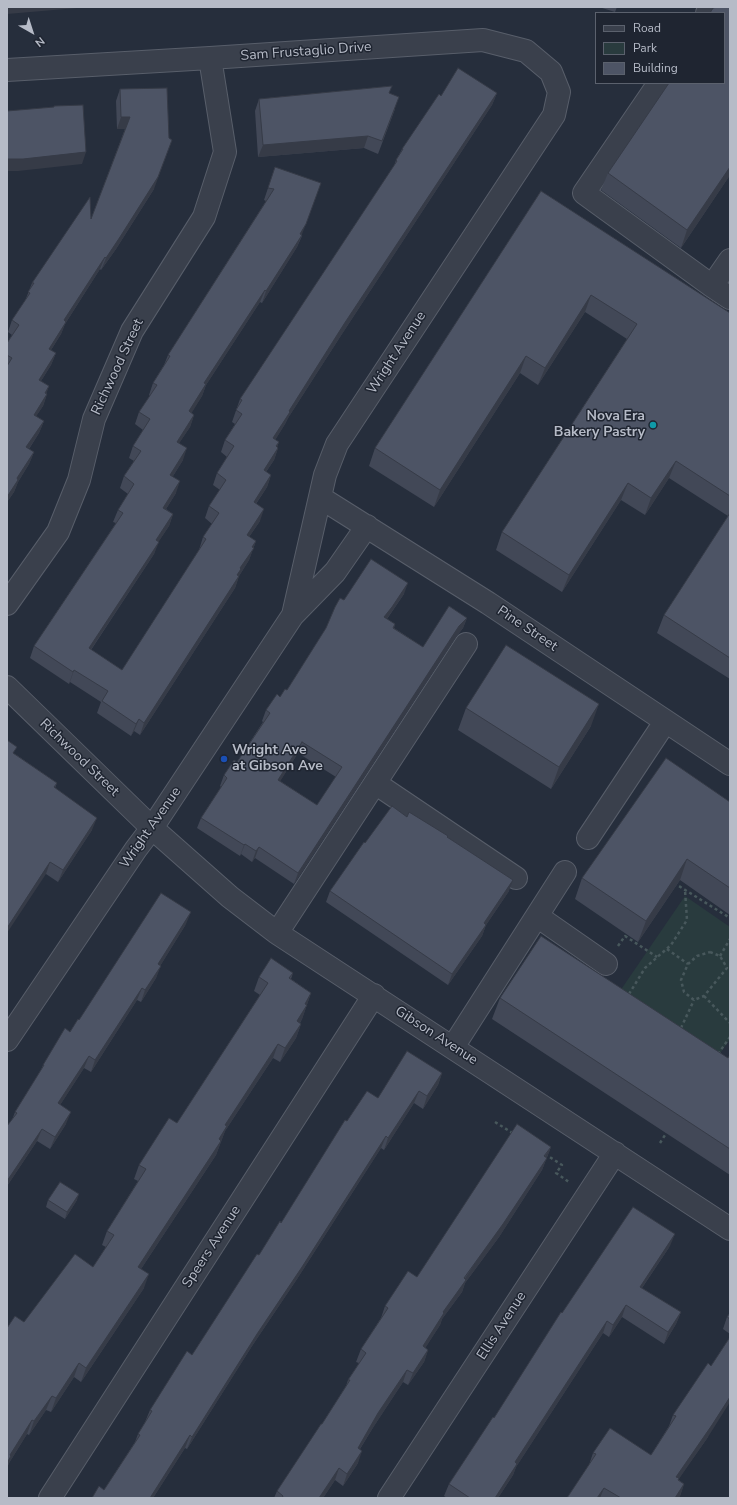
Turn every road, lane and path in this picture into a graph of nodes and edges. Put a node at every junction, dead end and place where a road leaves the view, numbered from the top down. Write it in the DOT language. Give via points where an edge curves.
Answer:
graph roads {
  1 [pos="210,58"];
  2 [pos="7,70"];
  3 [pos="658,84"];
  4 [pos="554,114"];
  5 [pos="730,260"];
  6 [pos="712,286"];
  7 [pos="730,298"];
  8 [pos="321,498"];
  9 [pos="367,526"];
  10 [pos="7,604"];
  11 [pos="293,615"];
  12 [pos="466,644"];
  13 [pos="7,687"];
  14 [pos="665,722"];
  15 [pos="730,764"];
  16 [pos="375,783"];
  17 [pos="152,828"];
  18 [pos="588,838"];
  19 [pos="565,872"];
  20 [pos="516,878"];
  21 [pos="672,881"];
  22 [pos="685,890"];
  23 [pos="537,916"];
  24 [pos="730,918"];
  25 [pos="277,932"];
  26 [pos="730,939"];
  27 [pos="667,949"];
  28 [pos="720,956"];
  29 [pos="606,964"];
  30 [pos="688,964"];
  31 [pos="728,968"];
  32 [pos="374,995"];
  33 [pos="704,996"];
  34 [pos="635,998"];
  35 [pos="694,1000"];
  36 [pos="730,1023"];
  37 [pos="687,1032"];
  38 [pos="8,1037"];
  39 [pos="730,1037"];
  40 [pos="453,1047"];
  41 [pos="712,1049"];
  42 [pos="719,1053"];
  43 [pos="715,1059"];
  44 [pos="495,1122"];
  45 [pos="668,1130"];
  46 [pos="518,1137"];
  47 [pos="660,1143"];
  48 [pos="542,1153"];
  49 [pos="615,1153"];
  50 [pos="569,1182"];
  51 [pos="730,1229"];
  52 [pos="50,1498"];
  53 [pos="390,1498"];
  1 -- 2 [label="street, Sam Frustaglio Drive"];
  1 -- 4 [label="street, Sam Frustaglio Drive" via="483,40 526,51 551,72 559,92"];
  1 -- 10 [label="street, Richwood Street" via="225,152 204,217 132,331 94,419 79,480 58,532"];
  3 -- 6 [label="street" via="584,193"];
  4 -- 8 [label="street, Wright Avenue" via="337,444 325,475"];
  5 -- 6 [label="street"];
  6 -- 7 [label="street"];
  8 -- 9 [label="street, Pine Street"];
  8 -- 11 [label="street, Wright Avenue"];
  9 -- 11 [label="street, Wright Avenue" via="335,572"];
  9 -- 14 [label="street, Pine Street"];
  11 -- 17 [label="street, Wright Avenue"];
  12 -- 16 [label="street"];
  13 -- 17 [label="street, Richwood Street"];
  14 -- 15 [label="street, Pine Street"];
  14 -- 18 [label="street"];
  16 -- 20 [label="street"];
  16 -- 25 [label="street"];
  17 -- 25 [label="street, Gibson Avenue" via="230,897"];
  17 -- 38 [label="street, Wright Avenue"];
  19 -- 23 [label="street"];
  21 -- 22 [label="path"];
  22 -- 24 [label="path"];
  22 -- 27 [label="path" via="687,920"];
  23 -- 29 [label="street"];
  23 -- 40 [label="street"];
  25 -- 32 [label="street, Gibson Avenue"];
  26 -- 28 [label="path"];
  27 -- 30 [label="path"];
  27 -- 34 [label="path" via="645,968 635,982 629,994"];
  28 -- 30 [label="path" via="710,952 697,956"];
  28 -- 31 [label="path"];
  30 -- 35 [label="path" via="681,980 684,992"];
  31 -- 33 [label="path"];
  32 -- 40 [label="street, Gibson Avenue"];
  32 -- 52 [label="street, Speers Avenue"];
  33 -- 35 [label="path"];
  33 -- 36 [label="path"];
  35 -- 37 [label="path" via="680,1028"];
  39 -- 42 [label="path"];
  40 -- 49 [label="street, Gibson Avenue"];
  41 -- 42 [label="path"];
  42 -- 43 [label="path"];
  44 -- 46 [label="path"];
  45 -- 47 [label="path"];
  48 -- 50 [label="path" via="562,1165 556,1174"];
  49 -- 51 [label="street, Gibson Avenue"];
  49 -- 53 [label="street, Ellis Avenue"];
}
